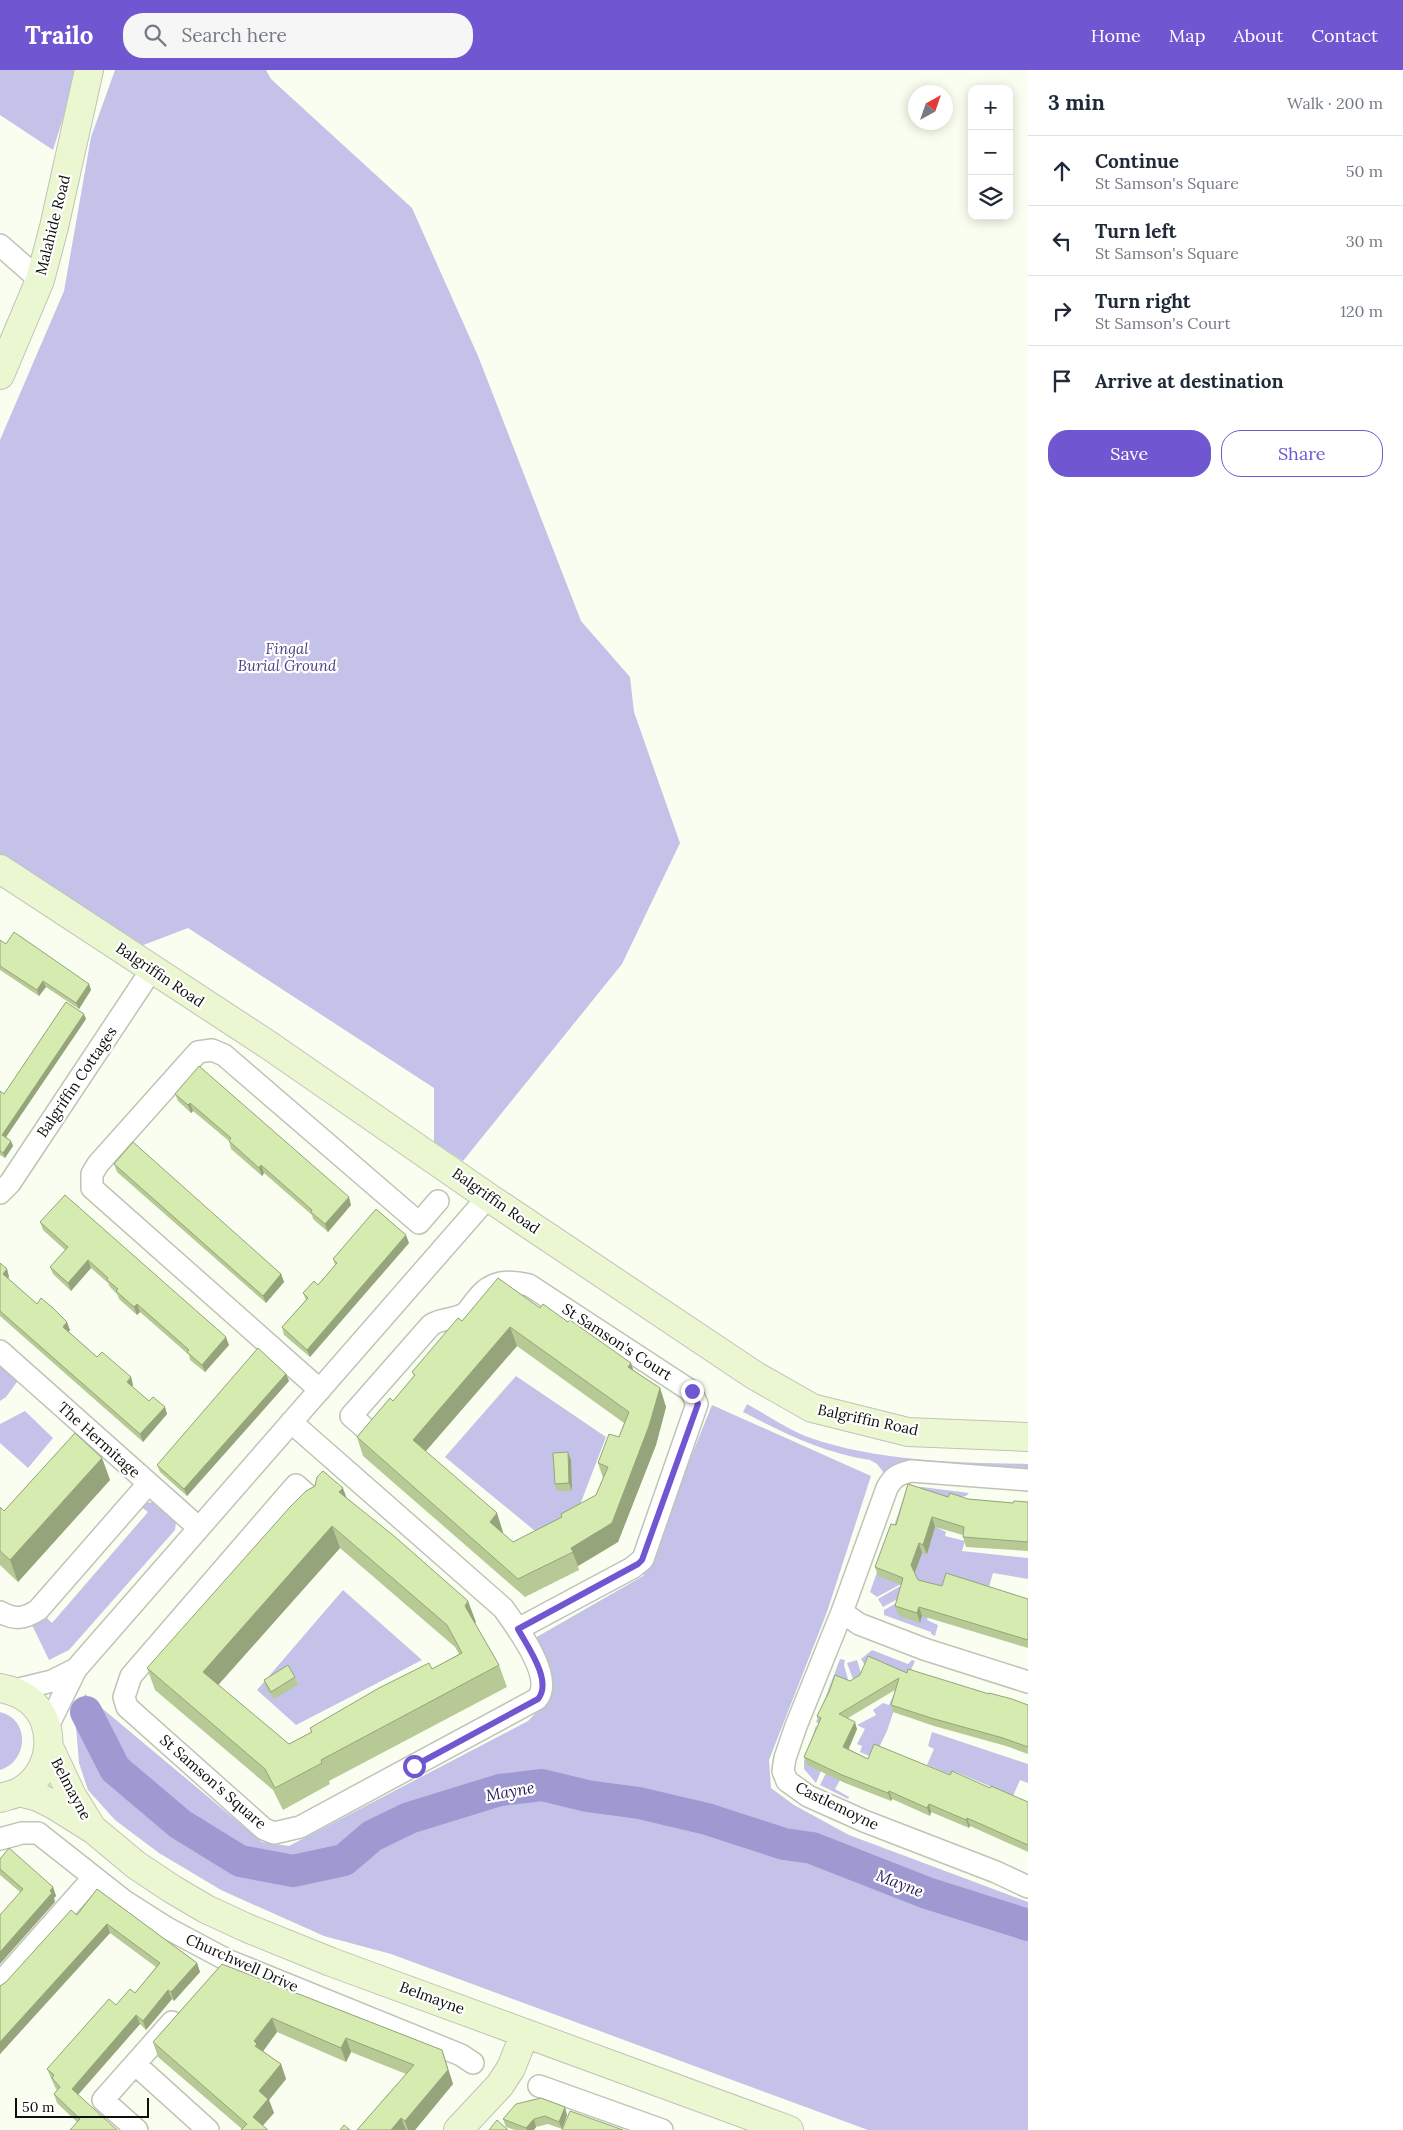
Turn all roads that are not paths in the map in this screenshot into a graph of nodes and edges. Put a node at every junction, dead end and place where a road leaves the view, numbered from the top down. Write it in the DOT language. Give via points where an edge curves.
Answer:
graph roads {
  1 [pos="89,70"];
  2 [pos="0,245"];
  3 [pos="40,280"];
  4 [pos="0,375"];
  5 [pos="0,869"];
  6 [pos="152,969"];
  7 [pos="0,1193"];
  8 [pos="488,1197"];
  9 [pos="438,1201"];
  10 [pos="0,1351"];
  11 [pos="320,1390"];
  12 [pos="291,1422"];
  13 [pos="366,1429"];
  14 [pos="1028,1437"];
  15 [pos="1028,1480"];
  16 [pos="148,1484"];
  17 [pos="313,1500"];
  18 [pos="199,1528"];
  19 [pos="0,1612"];
  20 [pos="842,1612"];
  21 [pos="518,1629"];
  22 [pos="76,1669"];
  23 [pos="1028,1682"];
  24 [pos="6,1689"];
  25 [pos="48,1738"];
  26 [pos="9,1795"];
  27 [pos="94,1830"];
  28 [pos="0,1839"];
  29 [pos="94,1877"];
  30 [pos="1028,1887"];
  31 [pos="0,1982"];
  32 [pos="188,2005"];
  33 [pos="525,2033"];
  34 [pos="135,2064"];
  35 [pos="473,2064"];
  36 [pos="539,2086"];
  37 [pos="137,2130"];
  38 [pos="208,2130"];
  39 [pos="458,2130"];
  40 [pos="662,2130"];
  41 [pos="789,2130"];
  1 -- 3 [label="main road, Malahide Road"];
  2 -- 3 [label="street"];
  3 -- 4 [label="main road, Malahide Road"];
  5 -- 6 [label="main road, Balgriffin Road"];
  6 -- 7 [label="street, Balgriffin Cottages" via="10,1183"];
  6 -- 8 [label="main road, Balgriffin Road" via="270,1046"];
  8 -- 11 [label="street"];
  8 -- 14 [label="main road, Balgriffin Road" via="754,1374 812,1408 908,1432"];
  9 -- 11 [label="street" via="419,1222 224,1055 212,1050 198,1052 98,1164 92,1174 92,1188"];
  10 -- 16 [label="street, The Hermitage"];
  11 -- 12 [label="street"];
  12 -- 18 [label="street"];
  12 -- 21 [label="street" via="503,1608"];
  13 -- 21 [label="street, St Samson's Court" via="351,1416 431,1325 465,1314 482,1292 505,1281 529,1285 692,1391 698,1404 642,1560"];
  15 -- 20 [label="street, Castlemoyne" via="911,1472 899,1474 887,1488"];
  16 -- 18 [label="street, The Hermitage"];
  16 -- 19 [label="street" via="38,1610 25,1618 9,1617"];
  17 -- 21 [label="street, St Samson's Square" via="296,1484 131,1676 124,1697 127,1707 264,1829 274,1832 300,1828 538,1699 541,1695 541,1672"];
  18 -- 22 [label="street"];
  20 -- 23 [label="street" via="859,1624 915,1646"];
  20 -- 30 [label="street, Castlemoyne" via="784,1758 783,1771 787,1781 808,1796 864,1821"];
  22 -- 24 [label="street" via="52,1681"];
  22 -- 25 [label="street" via="64,1691"];
  24 -- 25 [label="main road, Belmayne" via="29,1700 40,1712"];
  25 -- 26 [label="main road, Belmayne" via="44,1765 34,1781"];
  25 -- 27 [label="main road, Belmayne" via="72,1796"];
  26 -- 27 [label="main road, Belmayne" via="38,1797"];
  27 -- 33 [label="main road, Belmayne" via="157,1879 239,1925"];
  28 -- 29 [label="street, Churchwell Drive" via="22,1833 38,1834"];
  29 -- 31 [label="street"];
  29 -- 35 [label="street, Churchwell Drive" via="221,1968 461,2055"];
  32 -- 34 [label="street"];
  33 -- 39 [label="main road" via="511,2068 500,2085"];
  33 -- 41 [label="main road, Belmayne"];
  34 -- 37 [label="street" via="103,2100"];
  34 -- 38 [label="street"];
  36 -- 40 [label="street"];
}
